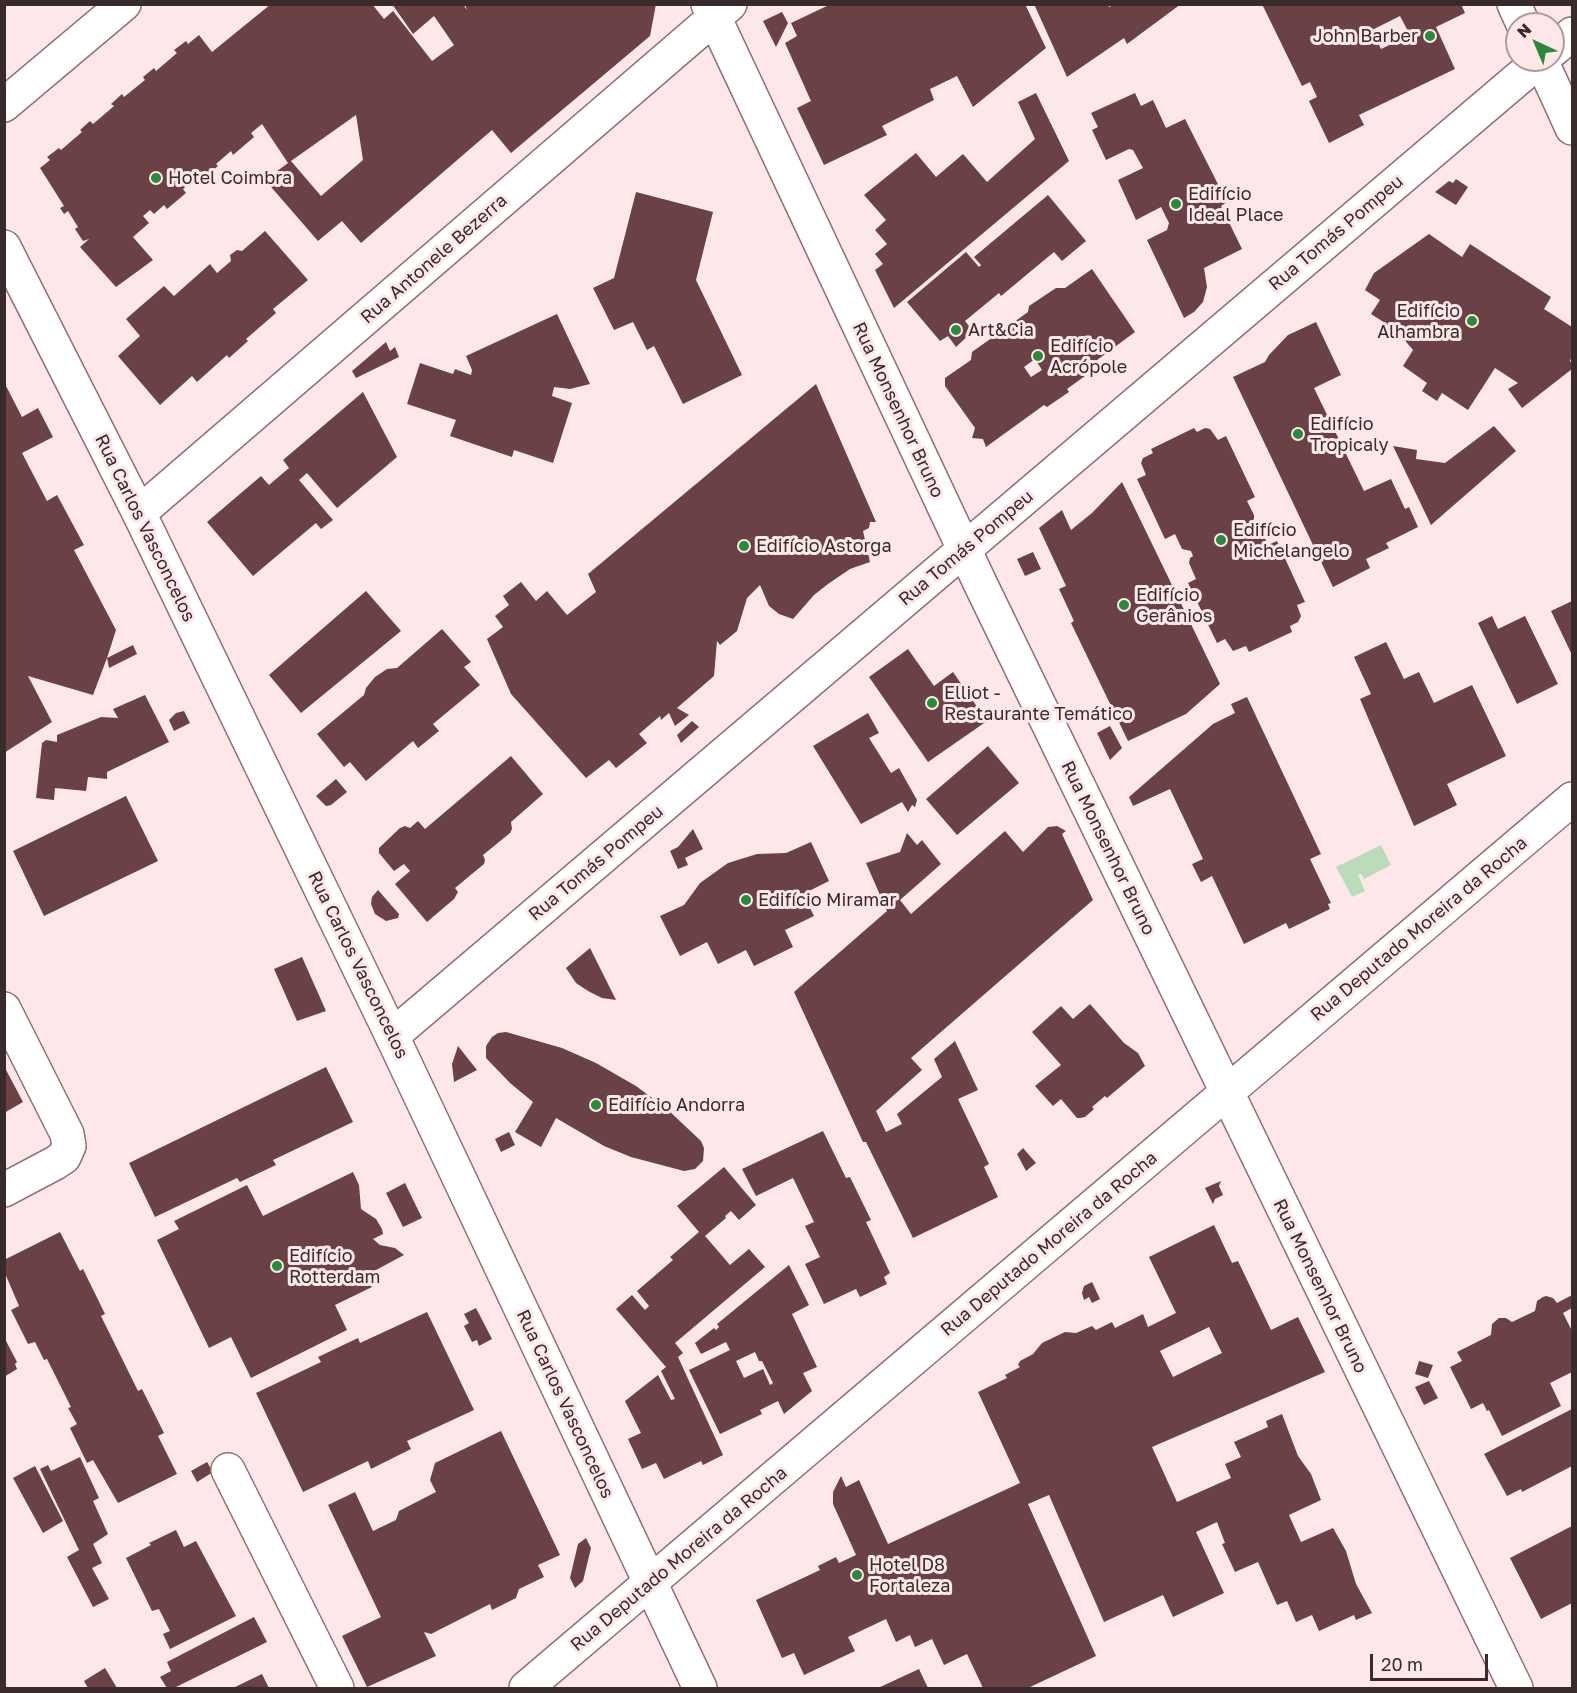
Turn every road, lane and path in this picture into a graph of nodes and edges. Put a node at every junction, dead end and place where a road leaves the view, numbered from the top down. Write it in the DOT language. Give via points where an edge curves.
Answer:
graph roads {
  1 [pos="124,4"];
  2 [pos="717,9"];
  3 [pos="1527,72"];
  4 [pos="1546,72"];
  5 [pos="4,105"];
  6 [pos="1572,128"];
  7 [pos="4,246"];
  8 [pos="139,513"];
  9 [pos="964,549"];
  10 [pos="1572,799"];
  11 [pos="4,1009"];
  12 [pos="392,1036"];
  13 [pos="1226,1093"];
  14 [pos="4,1190"];
  15 [pos="228,1470"];
  16 [pos="650,1584"];
  17 [pos="337,1689"];
  18 [pos="526,1689"];
  19 [pos="700,1689"];
  20 [pos="1516,1689"];
  1 -- 5 [label="street"];
  2 -- 8 [label="street, Rua Antonele Bezerra"];
  2 -- 9 [label="street, Rua Monsenhor Bruno"];
  3 -- 9 [label="street, Rua Tomás Pompeu"];
  4 -- 6 [label="street"];
  7 -- 8 [label="street, Rua Carlos Vasconcelos"];
  8 -- 12 [label="street, Rua Carlos Vasconcelos"];
  9 -- 12 [label="street, Rua Tomás Pompeu"];
  9 -- 13 [label="street, Rua Monsenhor Bruno"];
  10 -- 13 [label="street, Rua Deputado Moreira da Rocha"];
  11 -- 14 [label="street" via="67,1134 69,1146 64,1157"];
  12 -- 16 [label="street, Rua Carlos Vasconcelos"];
  13 -- 16 [label="street, Rua Deputado Moreira da Rocha"];
  13 -- 20 [label="street, Rua Monsenhor Bruno"];
  15 -- 17 [label="street"];
  16 -- 18 [label="street, Rua Deputado Moreira da Rocha"];
  16 -- 19 [label="street, Rua Carlos Vasconcelos"];
}
